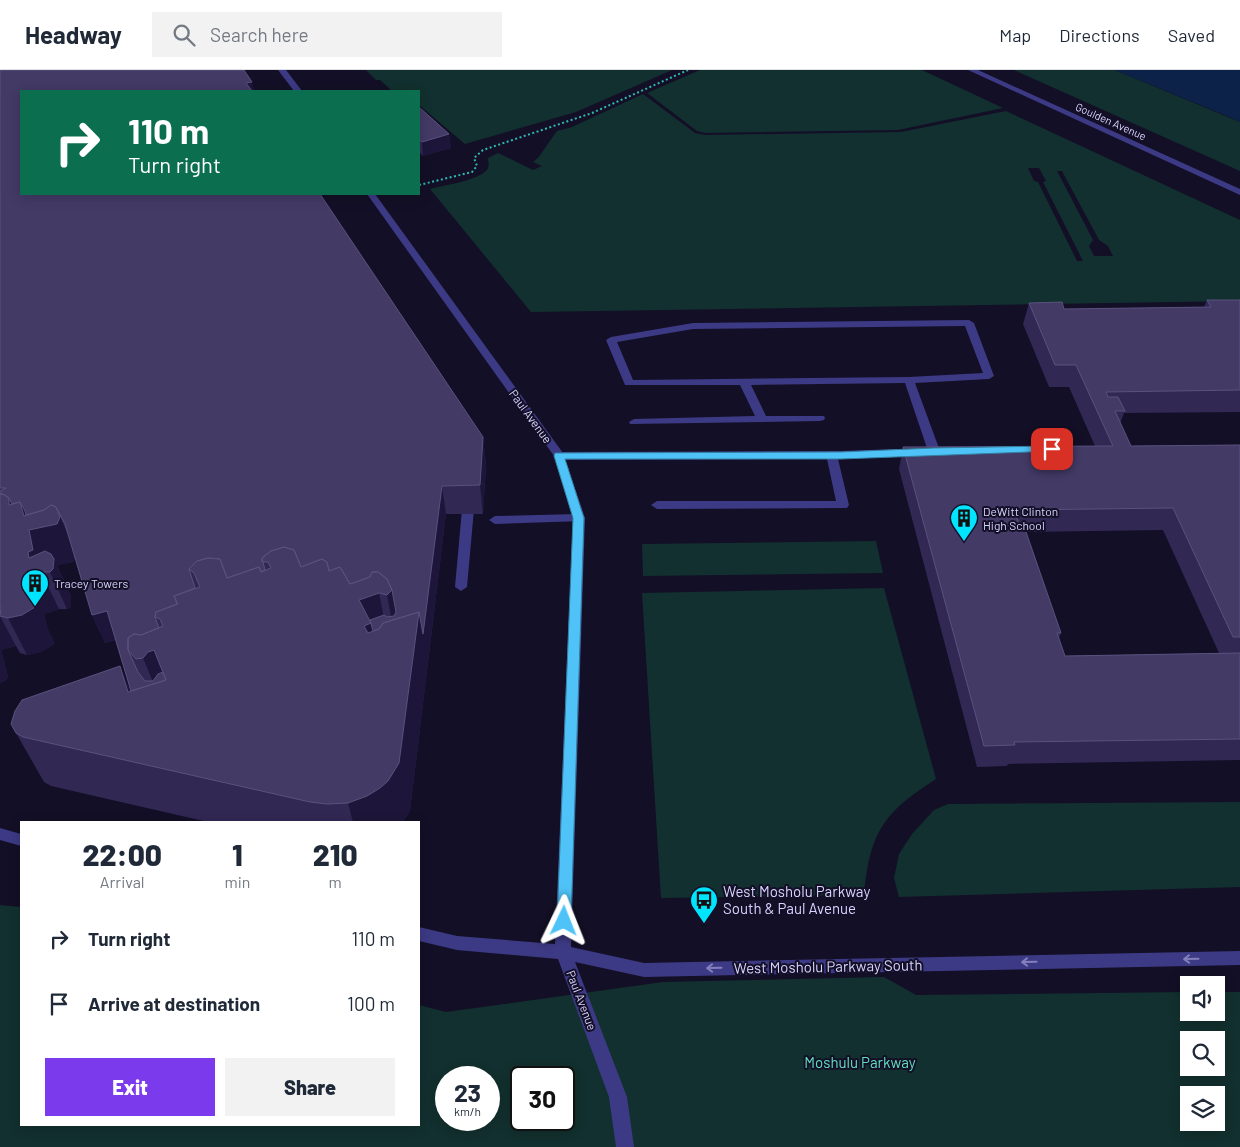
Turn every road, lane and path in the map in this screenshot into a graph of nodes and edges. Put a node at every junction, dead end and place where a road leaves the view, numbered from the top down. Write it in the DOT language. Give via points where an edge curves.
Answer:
graph roads {
  1 [pos="282,70"];
  2 [pos="688,70"];
  3 [pos="972,70"];
  4 [pos="297,90"];
  5 [pos="420,185"];
  6 [pos="1240,192"];
  7 [pos="372,195"];
  8 [pos="909,380"];
  9 [pos="744,382"];
  10 [pos="820,418"];
  11 [pos="762,419"];
  12 [pos="634,422"];
  13 [pos="832,455"];
  14 [pos="559,456"];
  15 [pos="469,485"];
  16 [pos="657,505"];
  17 [pos="578,518"];
  18 [pos="495,520"];
  19 [pos="460,587"];
  20 [pos="0,834"];
  21 [pos="20,841"];
  22 [pos="20,841"];
  23 [pos="0,844"];
  24 [pos="420,934"];
  25 [pos="563,952"];
  26 [pos="1240,958"];
  27 [pos="625,1147"];
  1 -- 4 [label="street"];
  2 -- 5 [label="path" via="592,113 483,150 474,158 477,166 472,172"];
  3 -- 6 [label="street, Goulden Avenue"];
  7 -- 14 [label="street, Paul Avenue"];
  8 -- 9 [label="street"];
  8 -- 9 [label="street" via="989,376 969,323 693,326 611,340 629,383"];
  8 -- 13 [label="street" via="938,451"];
  9 -- 11 [label="street"];
  10 -- 11 [label="street"];
  11 -- 12 [label="street"];
  13 -- 14 [label="street"];
  13 -- 16 [label="street" via="842,506"];
  14 -- 17 [label="street, Paul Avenue"];
  15 -- 19 [label="street"];
  17 -- 18 [label="street"];
  17 -- 25 [label="street, Paul Avenue"];
  20 -- 21 [label="street"];
  22 -- 23 [label="street"];
  24 -- 25 [label="street, West Mosholu Parkway South" via="456,943"];
  26 -- 25 [label="street, West Mosholu Parkway South, one-way" via="644,970"];
  25 -- 27 [label="street, Paul Avenue" via="618,1097"];
}
